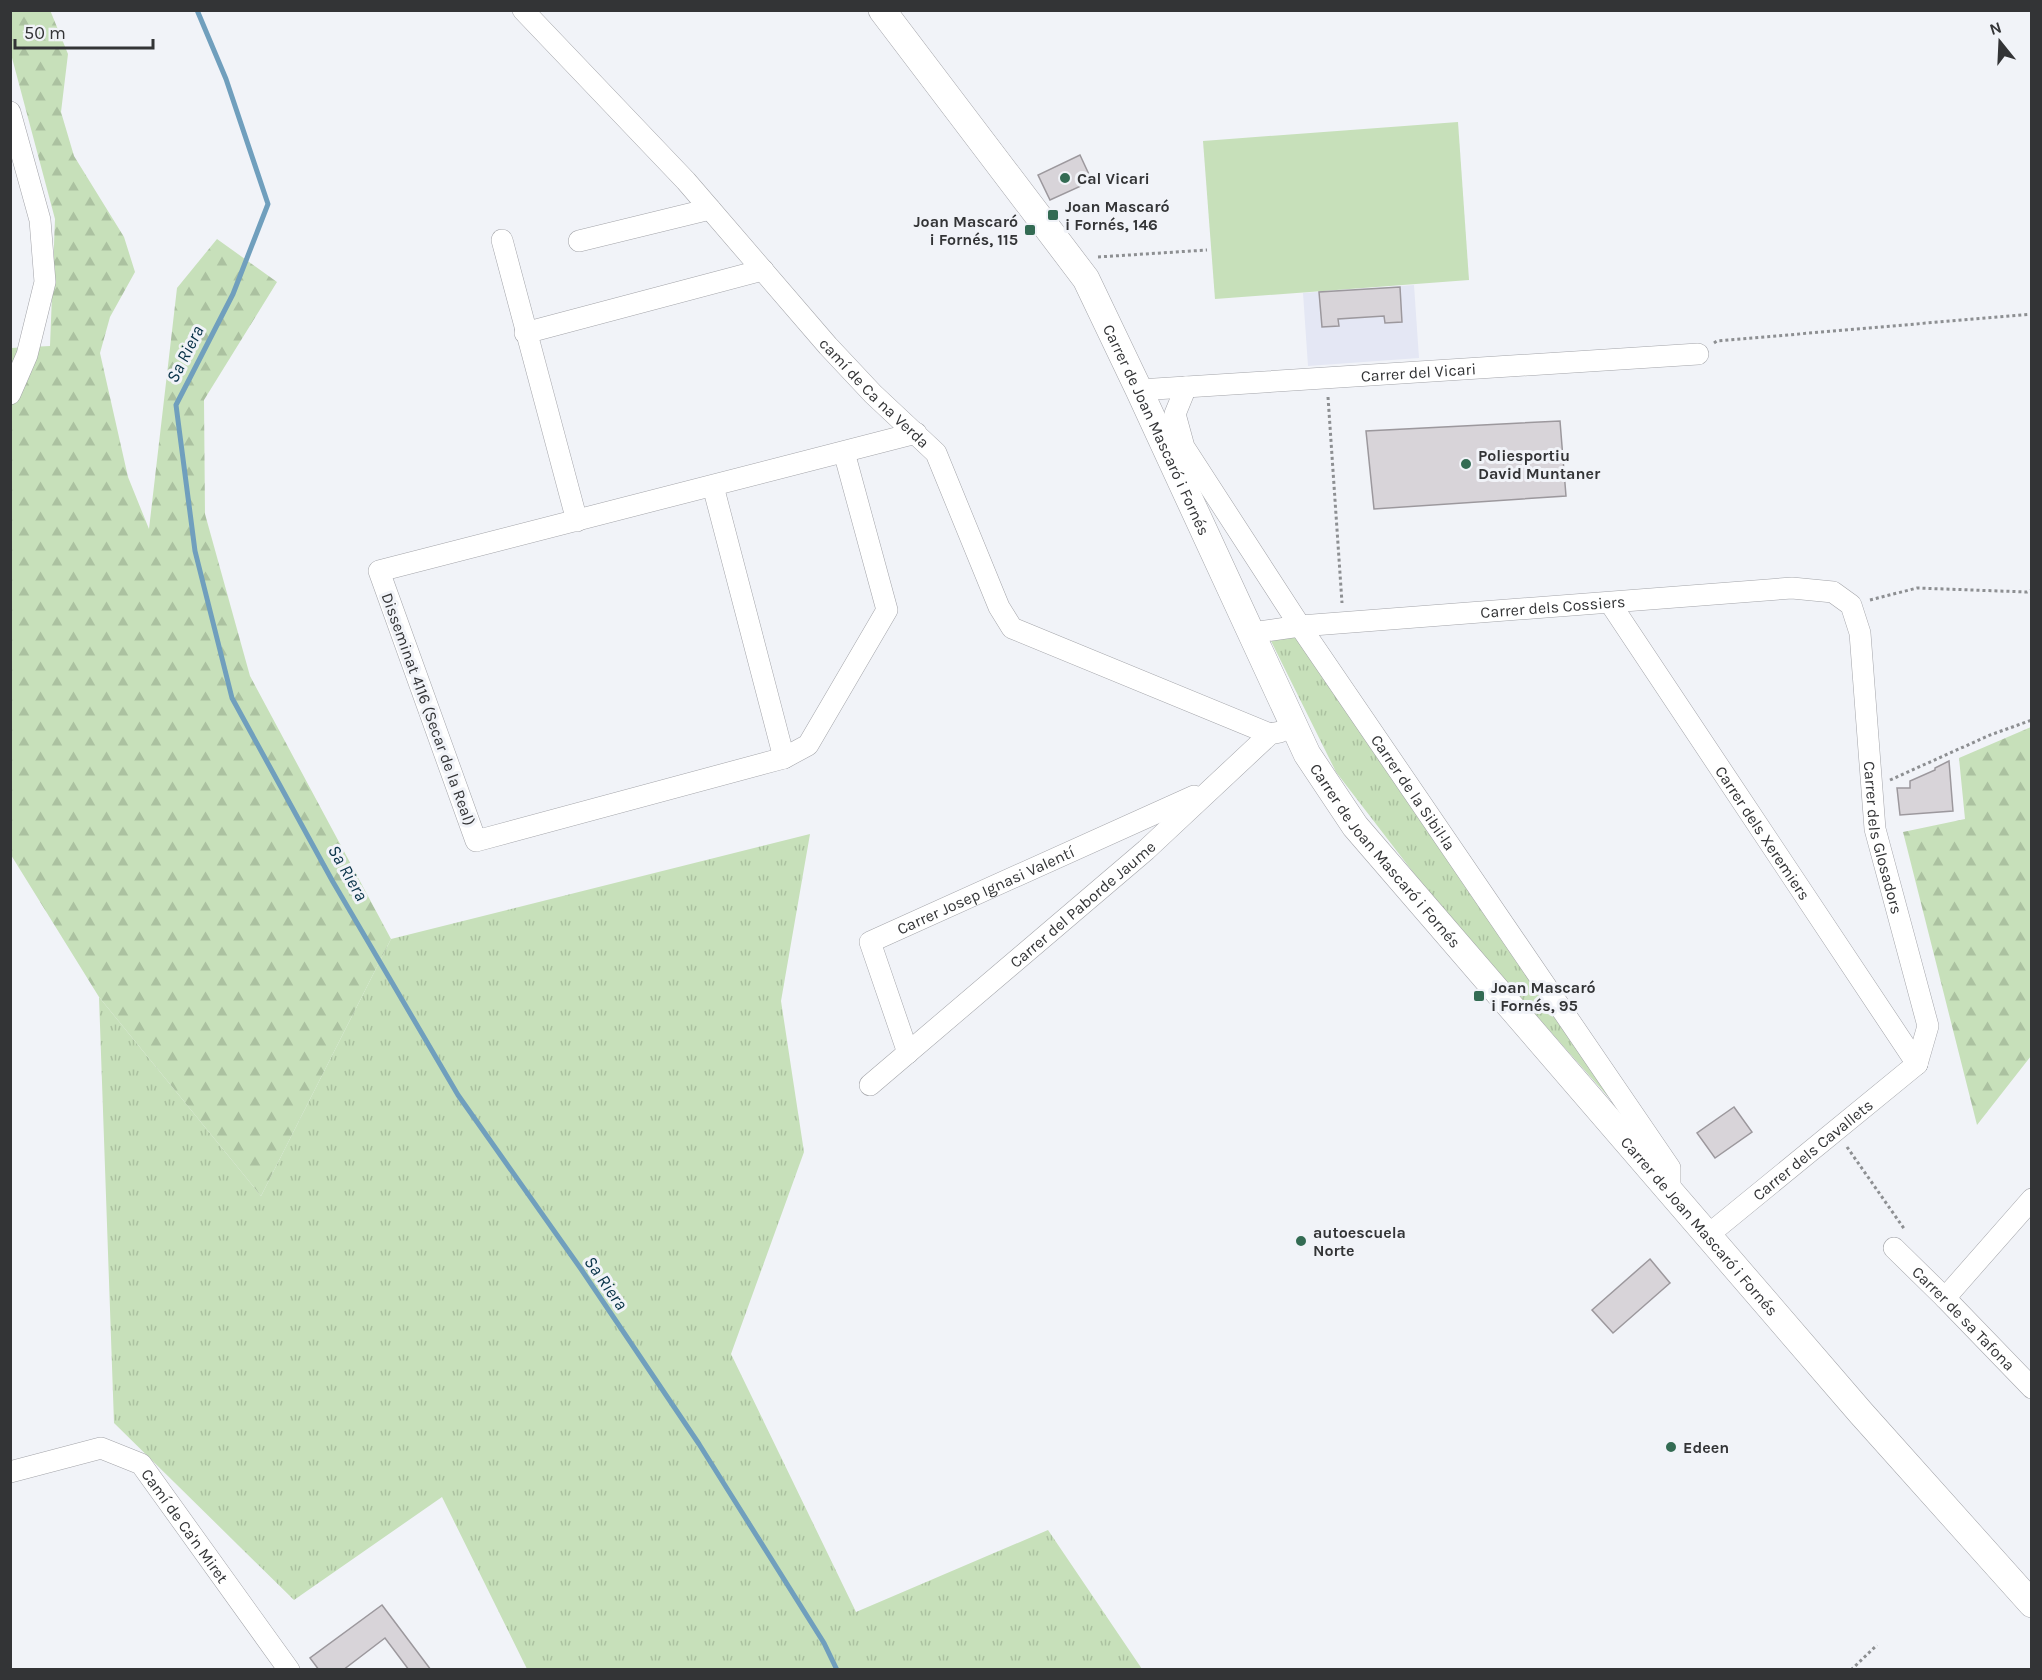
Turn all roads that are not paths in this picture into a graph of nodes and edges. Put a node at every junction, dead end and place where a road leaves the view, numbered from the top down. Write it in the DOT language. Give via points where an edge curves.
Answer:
graph roads {
  1 [pos="523,10"];
  2 [pos="882,10"];
  3 [pos="10,112"];
  4 [pos="710,208"];
  5 [pos="502,240"];
  6 [pos="579,241"];
  7 [pos="764,270"];
  8 [pos="525,333"];
  9 [pos="1698,354"];
  10 [pos="1186,387"];
  11 [pos="1139,390"];
  12 [pos="10,394"];
  13 [pos="916,433"];
  14 [pos="844,452"];
  15 [pos="713,486"];
  16 [pos="577,521"];
  17 [pos="1610,603"];
  18 [pos="1851,605"];
  19 [pos="1300,626"];
  20 [pos="1251,633"];
  21 [pos="1282,731"];
  22 [pos="784,758"];
  23 [pos="1208,789"];
  24 [pos="908,1053"];
  25 [pos="1917,1064"];
  26 [pos="870,1085"];
  27 [pos="1670,1192"];
  28 [pos="2031,1199"];
  29 [pos="1708,1235"];
  30 [pos="1894,1248"];
  31 [pos="1945,1298"];
  32 [pos="2031,1388"];
  33 [pos="10,1472"];
  34 [pos="2031,1604"];
  35 [pos="289,1670"];
  1 -- 4 [label="street, camí de Ca na Verda"];
  2 -- 11 [label="street, Carrer de Joan Mascaró i Fornés" via="1086,279"];
  3 -- 12 [label="street" via="40,220 45,282 27,355"];
  4 -- 6 [label="street"];
  4 -- 7 [label="street, camí de Ca na Verda"];
  5 -- 8 [label="street"];
  7 -- 8 [label="street"];
  7 -- 13 [label="street, camí de Ca na Verda" via="828,346"];
  8 -- 16 [label="street"];
  9 -- 10 [label="street, Carrer del Vicari"];
  10 -- 11 [label="street, Carrer del Vicari"];
  10 -- 19 [label="street, Carrer de la Sibil·la" via="1175,414 1184,447"];
  11 -- 20 [label="street, Carrer de Joan Mascaró i Fornés"];
  13 -- 14 [label="street, Disseminat 4116 (Secar de la Real)"];
  13 -- 21 [label="street, camí de Ca na Verda" via="936,453 999,607 1012,628"];
  14 -- 15 [label="street, Disseminat 4116 (Secar de la Real)"];
  14 -- 22 [label="street, Disseminat 4116 (Secar de la Real)" via="887,610 808,745"];
  15 -- 16 [label="street, Disseminat 4116 (Secar de la Real)"];
  15 -- 22 [label="street"];
  16 -- 22 [label="street, Disseminat 4116 (Secar de la Real)" via="379,571 476,841"];
  17 -- 18 [label="street, Carrer dels Cossiers" via="1792,588 1833,592"];
  17 -- 19 [label="street, Carrer dels Cossiers"];
  17 -- 25 [label="street, Carrer dels Xeremiers"];
  18 -- 25 [label="street, Carrer dels Glosadors" via="1860,633 1875,829 1928,1026"];
  19 -- 20 [label="street, Carrer dels Cossiers"];
  19 -- 27 [label="street, Carrer de la Sibil·la" via="1671,1167"];
  20 -- 21 [label="street, Carrer de Joan Mascaró i Fornés"];
  21 -- 23 [label="street, Carrer del Paborde Jaume"];
  21 -- 27 [label="street, Carrer de Joan Mascaró i Fornés" via="1306,754 1355,826"];
  23 -- 24 [label="street, Carrer del Paborde Jaume" via="1146,850"];
  23 -- 24 [label="street, Carrer Josep Ignasi Valentí" via="870,942"];
  24 -- 26 [label="street, Carrer del Paborde Jaume"];
  25 -- 29 [label="street, Carrer dels Cavallets"];
  27 -- 29 [label="street, Carrer de Joan Mascaró i Fornés"];
  28 -- 31 [label="street"];
  29 -- 34 [label="street, Carrer de Joan Mascaró i Fornés"];
  30 -- 31 [label="street, Carrer de sa Tafona"];
  31 -- 32 [label="street, Carrer de sa Tafona"];
  33 -- 35 [label="street, Camí de Ca'n Miret" via="101,1448 141,1464"];
}
